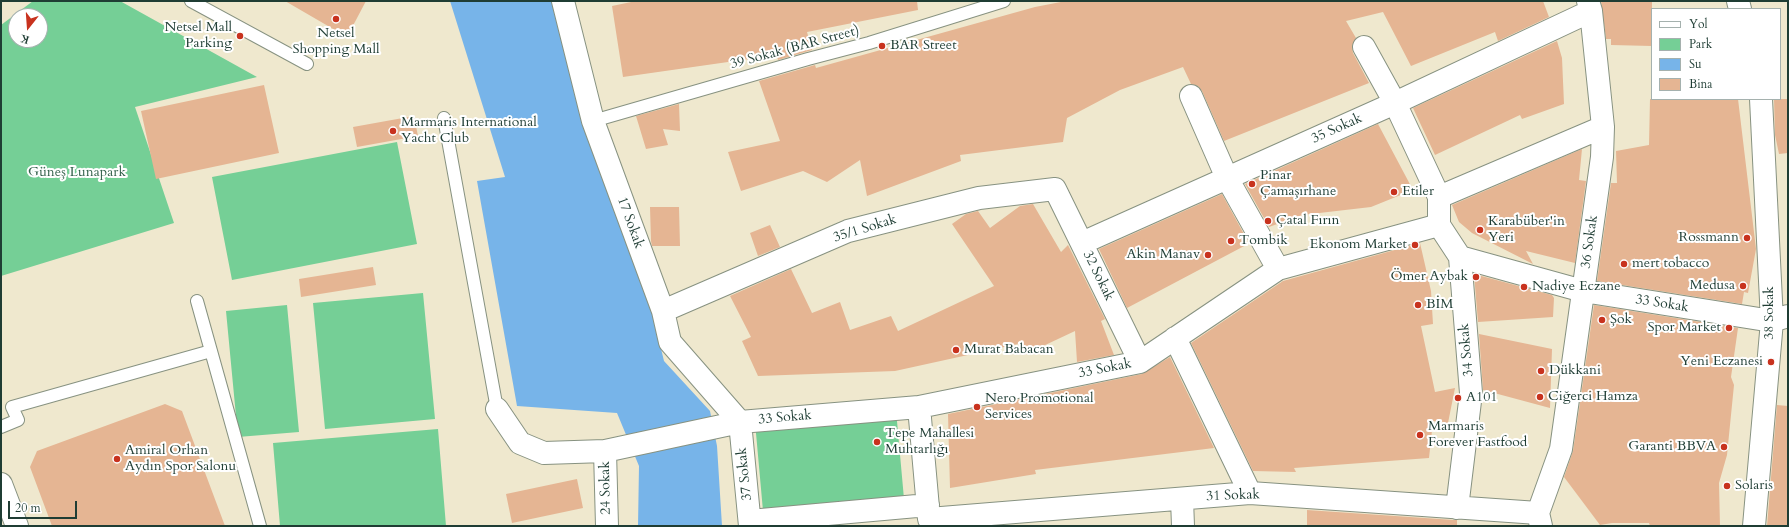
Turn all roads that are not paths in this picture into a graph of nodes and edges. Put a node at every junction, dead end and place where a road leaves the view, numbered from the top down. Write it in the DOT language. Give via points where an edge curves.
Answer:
graph roads {
  1 [pos="191,1"];
  2 [pos="563,1"];
  3 [pos="1004,1"];
  4 [pos="1590,6"];
  5 [pos="1364,47"];
  6 [pos="307,64"];
  7 [pos="1191,96"];
  8 [pos="1761,100"];
  9 [pos="1395,104"];
  10 [pos="444,118"];
  11 [pos="593,121"];
  12 [pos="1604,127"];
  13 [pos="1227,178"];
  14 [pos="1055,189"];
  15 [pos="1439,196"];
  16 [pos="1439,225"];
  17 [pos="1082,243"];
  18 [pos="1460,257"];
  19 [pos="1278,269"];
  20 [pos="1583,291"];
  21 [pos="197,301"];
  22 [pos="663,311"];
  23 [pos="1780,319"];
  24 [pos="1175,338"];
  25 [pos="211,351"];
  26 [pos="1140,362"];
  27 [pos="919,407"];
  28 [pos="498,409"];
  29 [pos="731,425"];
  30 [pos="1,427"];
  31 [pos="611,449"];
  32 [pos="1,484"];
  33 [pos="1250,493"];
  34 [pos="1182,498"];
  35 [pos="1457,508"];
  36 [pos="929,517"];
  37 [pos="1540,519"];
  38 [pos="750,523"];
  39 [pos="18,526"];
  40 [pos="260,526"];
  41 [pos="606,526"];
  42 [pos="1183,526"];
  43 [pos="1754,526"];
  1 -- 6 [label="lane"];
  2 -- 11 [label="street, 17 Sokak"];
  3 -- 11 [label="lane, 39 Sokak (BAR Street)" via="869,44"];
  4 -- 9 [label="street, 35 Sokak"];
  4 -- 12 [label="street, 36 Sokak"];
  5 -- 9 [label="street"];
  7 -- 13 [label="street"];
  8 -- 23 [label="street, 38 Sokak"];
  9 -- 13 [label="street, 35 Sokak"];
  9 -- 15 [label="street"];
  10 -- 28 [label="lane"];
  11 -- 22 [label="street, 17 Sokak"];
  12 -- 15 [label="street"];
  12 -- 20 [label="street, 36 Sokak"];
  13 -- 17 [label="street, 35 Sokak"];
  13 -- 19 [label="street"];
  14 -- 17 [label="street, 32 Sokak"];
  14 -- 22 [label="street, 35/1 Sokak" via="979,198 848,231"];
  15 -- 16 [label="street"];
  16 -- 18 [label="street, 34 Sokak"];
  16 -- 19 [label="street, 33 Sokak"];
  17 -- 26 [label="street, 32 Sokak"];
  18 -- 20 [label="street, 33 Sokak"];
  18 -- 35 [label="street, 34 Sokak" via="1471,393"];
  19 -- 24 [label="street, 33 Sokak"];
  20 -- 23 [label="street, 33 Sokak"];
  20 -- 37 [label="street, 36 Sokak" via="1561,449"];
  21 -- 25 [label="lane"];
  22 -- 29 [label="street, 17 Sokak" via="670,342"];
  23 -- 43 [label="street, 38 Sokak"];
  24 -- 26 [label="street, 33 Sokak"];
  24 -- 33 [label="street"];
  25 -- 30 [label="lane" via="12,407 18,420"];
  25 -- 40 [label="lane"];
  26 -- 27 [label="street, 33 Sokak"];
  27 -- 29 [label="street, 33 Sokak"];
  27 -- 36 [label="street"];
  28 -- 31 [label="street, 33 Sokak" via="520,444 544,453"];
  29 -- 31 [label="street, 33 Sokak"];
  29 -- 38 [label="street, 37 Sokak"];
  31 -- 41 [label="street, 24 Sokak"];
  32 -- 39 [label="street"];
  33 -- 34 [label="street, 31 Sokak"];
  33 -- 35 [label="street, 31 Sokak"];
  34 -- 36 [label="street, 31 Sokak"];
  34 -- 42 [label="street"];
  35 -- 37 [label="street, 31 Sokak"];
  36 -- 38 [label="street, 31 Sokak"];
}
